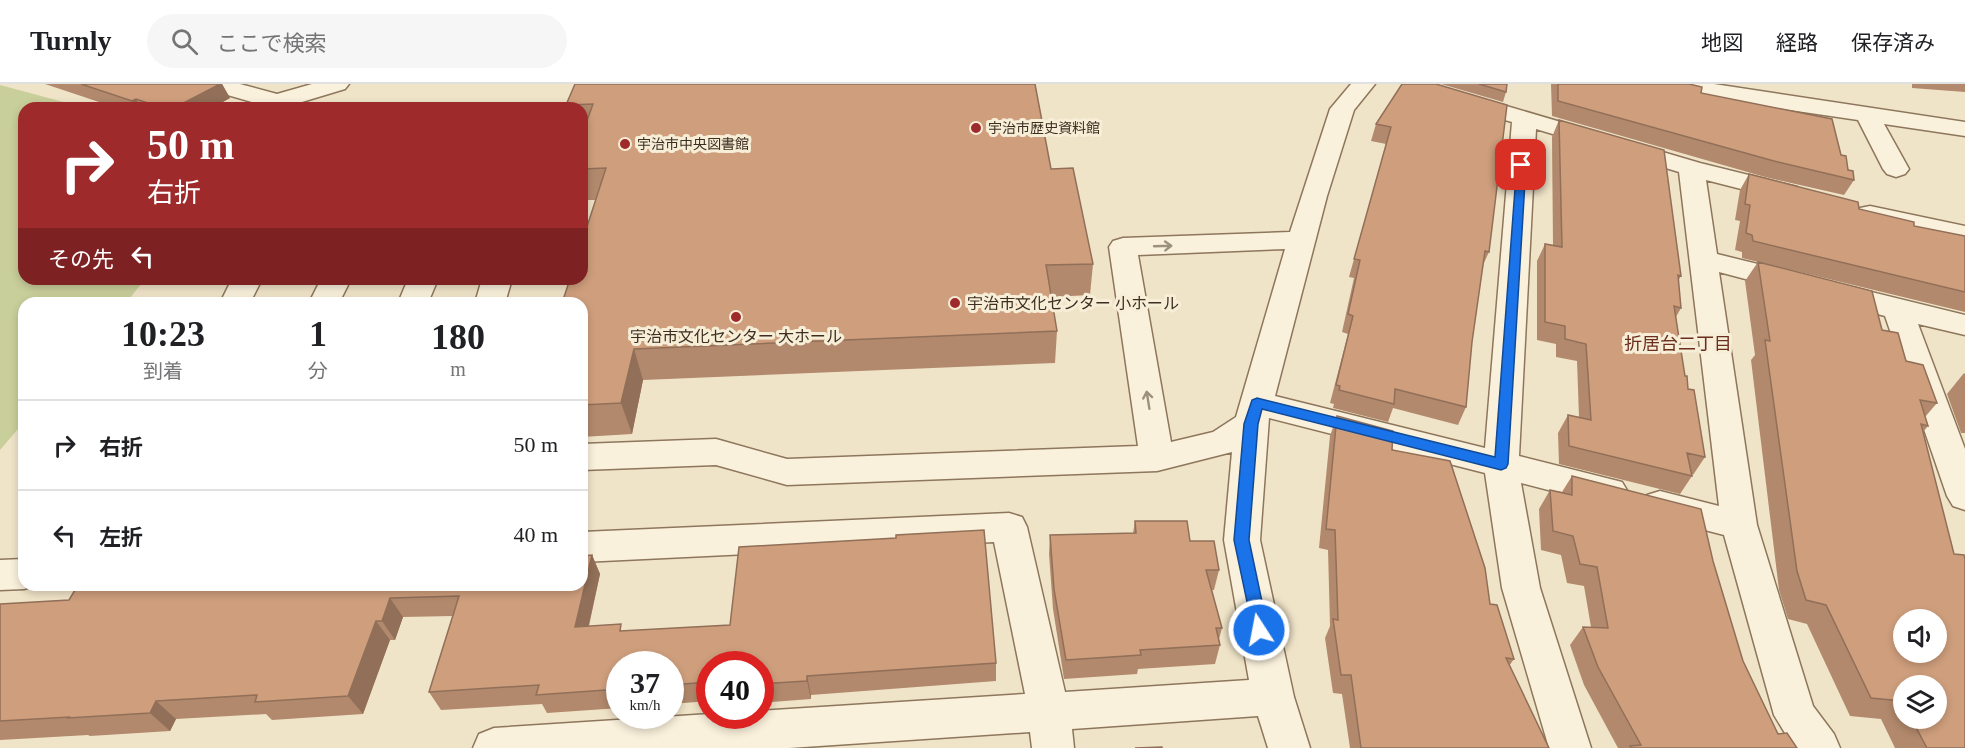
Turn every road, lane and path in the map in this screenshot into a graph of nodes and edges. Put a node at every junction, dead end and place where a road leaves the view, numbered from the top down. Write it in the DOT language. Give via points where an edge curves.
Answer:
graph roads {
  1 [pos="214,84"];
  2 [pos="337,84"];
  3 [pos="1363,84"];
  4 [pos="1684,84"];
  5 [pos="1482,106"];
  6 [pos="1867,115"];
  7 [pos="1524,118"];
  8 [pos="1965,129"];
  9 [pos="1691,168"];
  10 [pos="1896,169"];
  11 [pos="1806,198"];
  12 [pos="1852,210"];
  13 [pos="1965,234"];
  14 [pos="1302,240"];
  15 [pos="1703,259"];
  16 [pos="1898,310"];
  17 [pos="1965,325"];
  18 [pos="1254,414"];
  19 [pos="588,457"];
  20 [pos="1157,458"];
  21 [pos="1958,462"];
  22 [pos="1501,464"];
  23 [pos="1965,496"];
  24 [pos="1739,525"];
  25 [pos="588,547"];
  26 [pos="18,574"];
  27 [pos="0,575"];
  28 [pos="1273,697"];
  29 [pos="1051,730"];
  30 [pos="494,748"];
  31 [pos="1289,748"];
  32 [pos="1570,748"];
  33 [pos="1819,748"];
  1 -- 2 [label="street" via="278,102"];
  3 -- 14 [label="street" via="1342,108"];
  4 -- 6 [label="street"];
  5 -- 7 [label="street"];
  6 -- 8 [label="street"];
  6 -- 10 [label="street"];
  7 -- 9 [label="street"];
  7 -- 22 [label="street"];
  9 -- 11 [label="street"];
  9 -- 15 [label="street"];
  12 -- 13 [label="street"];
  14 -- 18 [label="street"];
  20 -- 14 [label="street, one-way" via="1123,247"];
  15 -- 16 [label="street"];
  15 -- 24 [label="street"];
  16 -- 17 [label="street"];
  16 -- 21 [label="street"];
  18 -- 20 [label="street" via="1223,442"];
  18 -- 22 [label="street"];
  18 -- 28 [label="street" via="1242,540"];
  19 -- 20 [label="street" via="716,452 787,472"];
  21 -- 23 [label="street"];
  22 -- 24 [label="street"];
  22 -- 32 [label="street" via="1521,588"];
  24 -- 33 [label="street" via="1795,715"];
  25 -- 29 [label="street" via="1009,527"];
  26 -- 27 [label="street"];
  28 -- 29 [label="street"];
  28 -- 31 [label="street"];
  29 -- 30 [label="street"];
}
